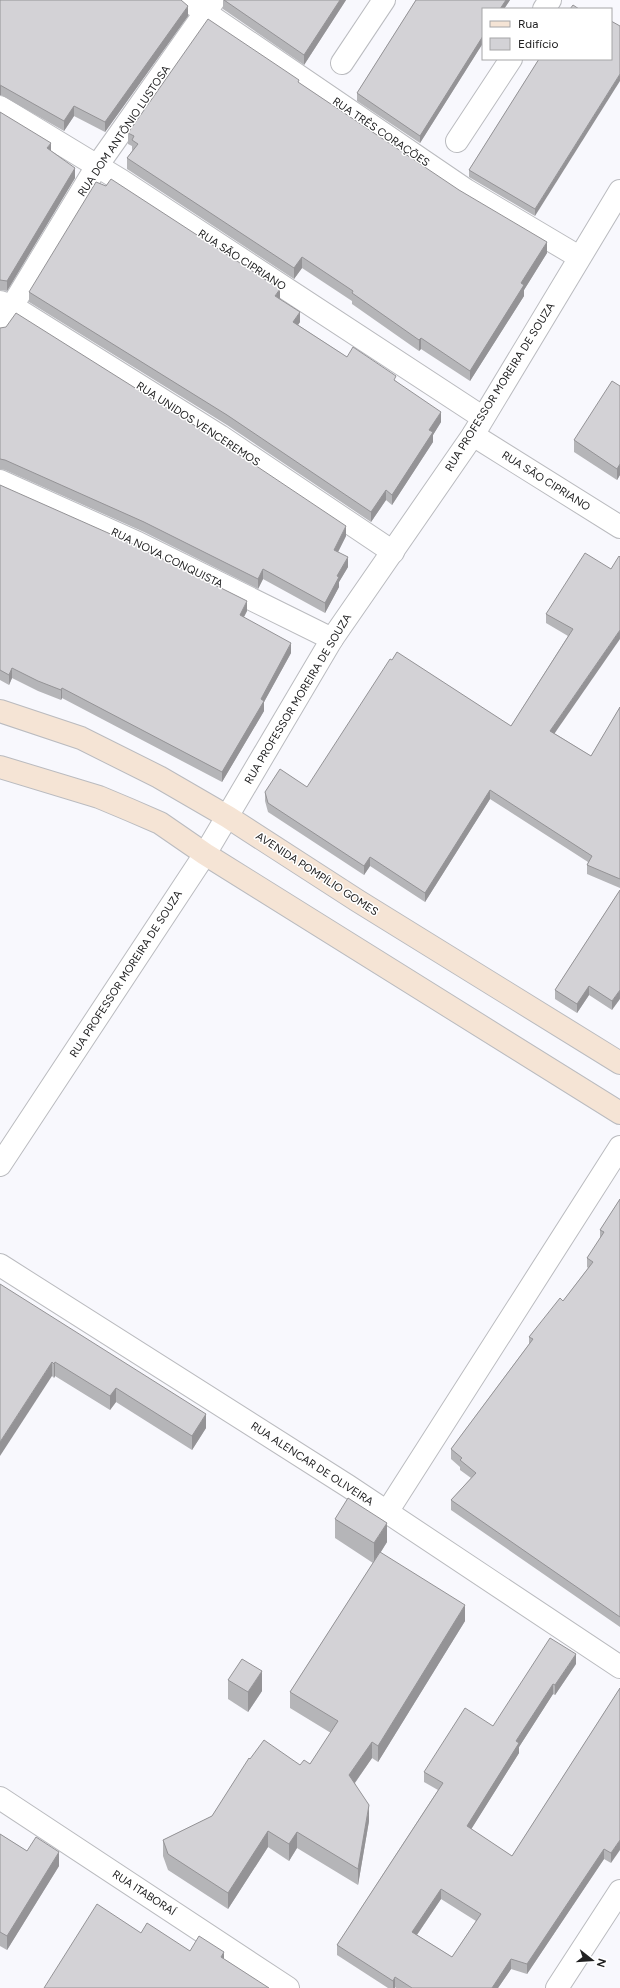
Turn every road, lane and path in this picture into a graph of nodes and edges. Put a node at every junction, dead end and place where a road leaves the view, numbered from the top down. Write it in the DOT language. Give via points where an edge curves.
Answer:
graph roads {
  1 [pos="188,0"];
  2 [pos="384,0"];
  3 [pos="210,6"];
  4 [pos="510,60"];
  5 [pos="342,63"];
  6 [pos="0,107"];
  7 [pos="457,141"];
  8 [pos="97,166"];
  9 [pos="620,191"];
  10 [pos="579,257"];
  11 [pos="6,304"];
  12 [pos="0,326"];
  13 [pos="478,426"];
  14 [pos="0,481"];
  15 [pos="620,527"];
  16 [pos="393,552"];
  17 [pos="332,639"];
  18 [pos="0,711"];
  19 [pos="0,767"];
  20 [pos="228,817"];
  21 [pos="205,854"];
  22 [pos="620,1063"];
  23 [pos="620,1112"];
  24 [pos="620,1147"];
  25 [pos="0,1165"];
  26 [pos="0,1265"];
  27 [pos="387,1512"];
  28 [pos="620,1667"];
  29 [pos="0,1798"];
  30 [pos="620,1891"];
  31 [pos="288,1988"];
  32 [pos="557,1988"];
  1 -- 3 [label="street, RUA TRÊS CORAÇÕES"];
  2 -- 5 [label="street"];
  3 -- 8 [label="street, RUA DOM ANTÔNIO LUSTOSA"];
  3 -- 10 [label="street, RUA TRÊS CORAÇÕES" via="466,190"];
  4 -- 7 [label="street"];
  6 -- 8 [label="street, RUA SÃO CIPRIANO"];
  8 -- 11 [label="street, RUA DOM ANTÔNIO LUSTOSA"];
  8 -- 13 [label="street, RUA SÃO CIPRIANO"];
  9 -- 10 [label="street, RUA PROFESSOR MOREIRA DE SOUZA"];
  10 -- 13 [label="street, RUA PROFESSOR MOREIRA DE SOUZA"];
  11 -- 12 [label="street, RUA DOM ANTÔNIO LUSTOSA"];
  11 -- 16 [label="street, RUA UNIDOS VENCEREMOS" via="220,436"];
  13 -- 15 [label="street, RUA SÃO CIPRIANO"];
  13 -- 16 [label="street, RUA PROFESSOR MOREIRA DE SOUZA"];
  14 -- 17 [label="street, RUA NOVA CONQUISTA" via="138,543"];
  16 -- 17 [label="street, RUA PROFESSOR MOREIRA DE SOUZA"];
  17 -- 20 [label="street, RUA PROFESSOR MOREIRA DE SOUZA"];
  18 -- 20 [label="main road, AVENIDA POMPÍLIO GOMES" via="81,738 160,777"];
  19 -- 21 [label="main road" via="93,795 130,810 160,823"];
  20 -- 21 [label="street, RUA PROFESSOR MOREIRA DE SOUZA"];
  20 -- 22 [label="main road, AVENIDA POMPÍLIO GOMES" via="358,901"];
  21 -- 23 [label="main road"];
  21 -- 25 [label="street, RUA PROFESSOR MOREIRA DE SOUZA"];
  24 -- 27 [label="street"];
  26 -- 27 [label="street, RUA ALENCAR DE OLIVEIRA"];
  27 -- 28 [label="street, RUA ALENCAR DE OLIVEIRA"];
  29 -- 31 [label="street, RUA ITABORAÍ"];
  30 -- 32 [label="street"];
}
